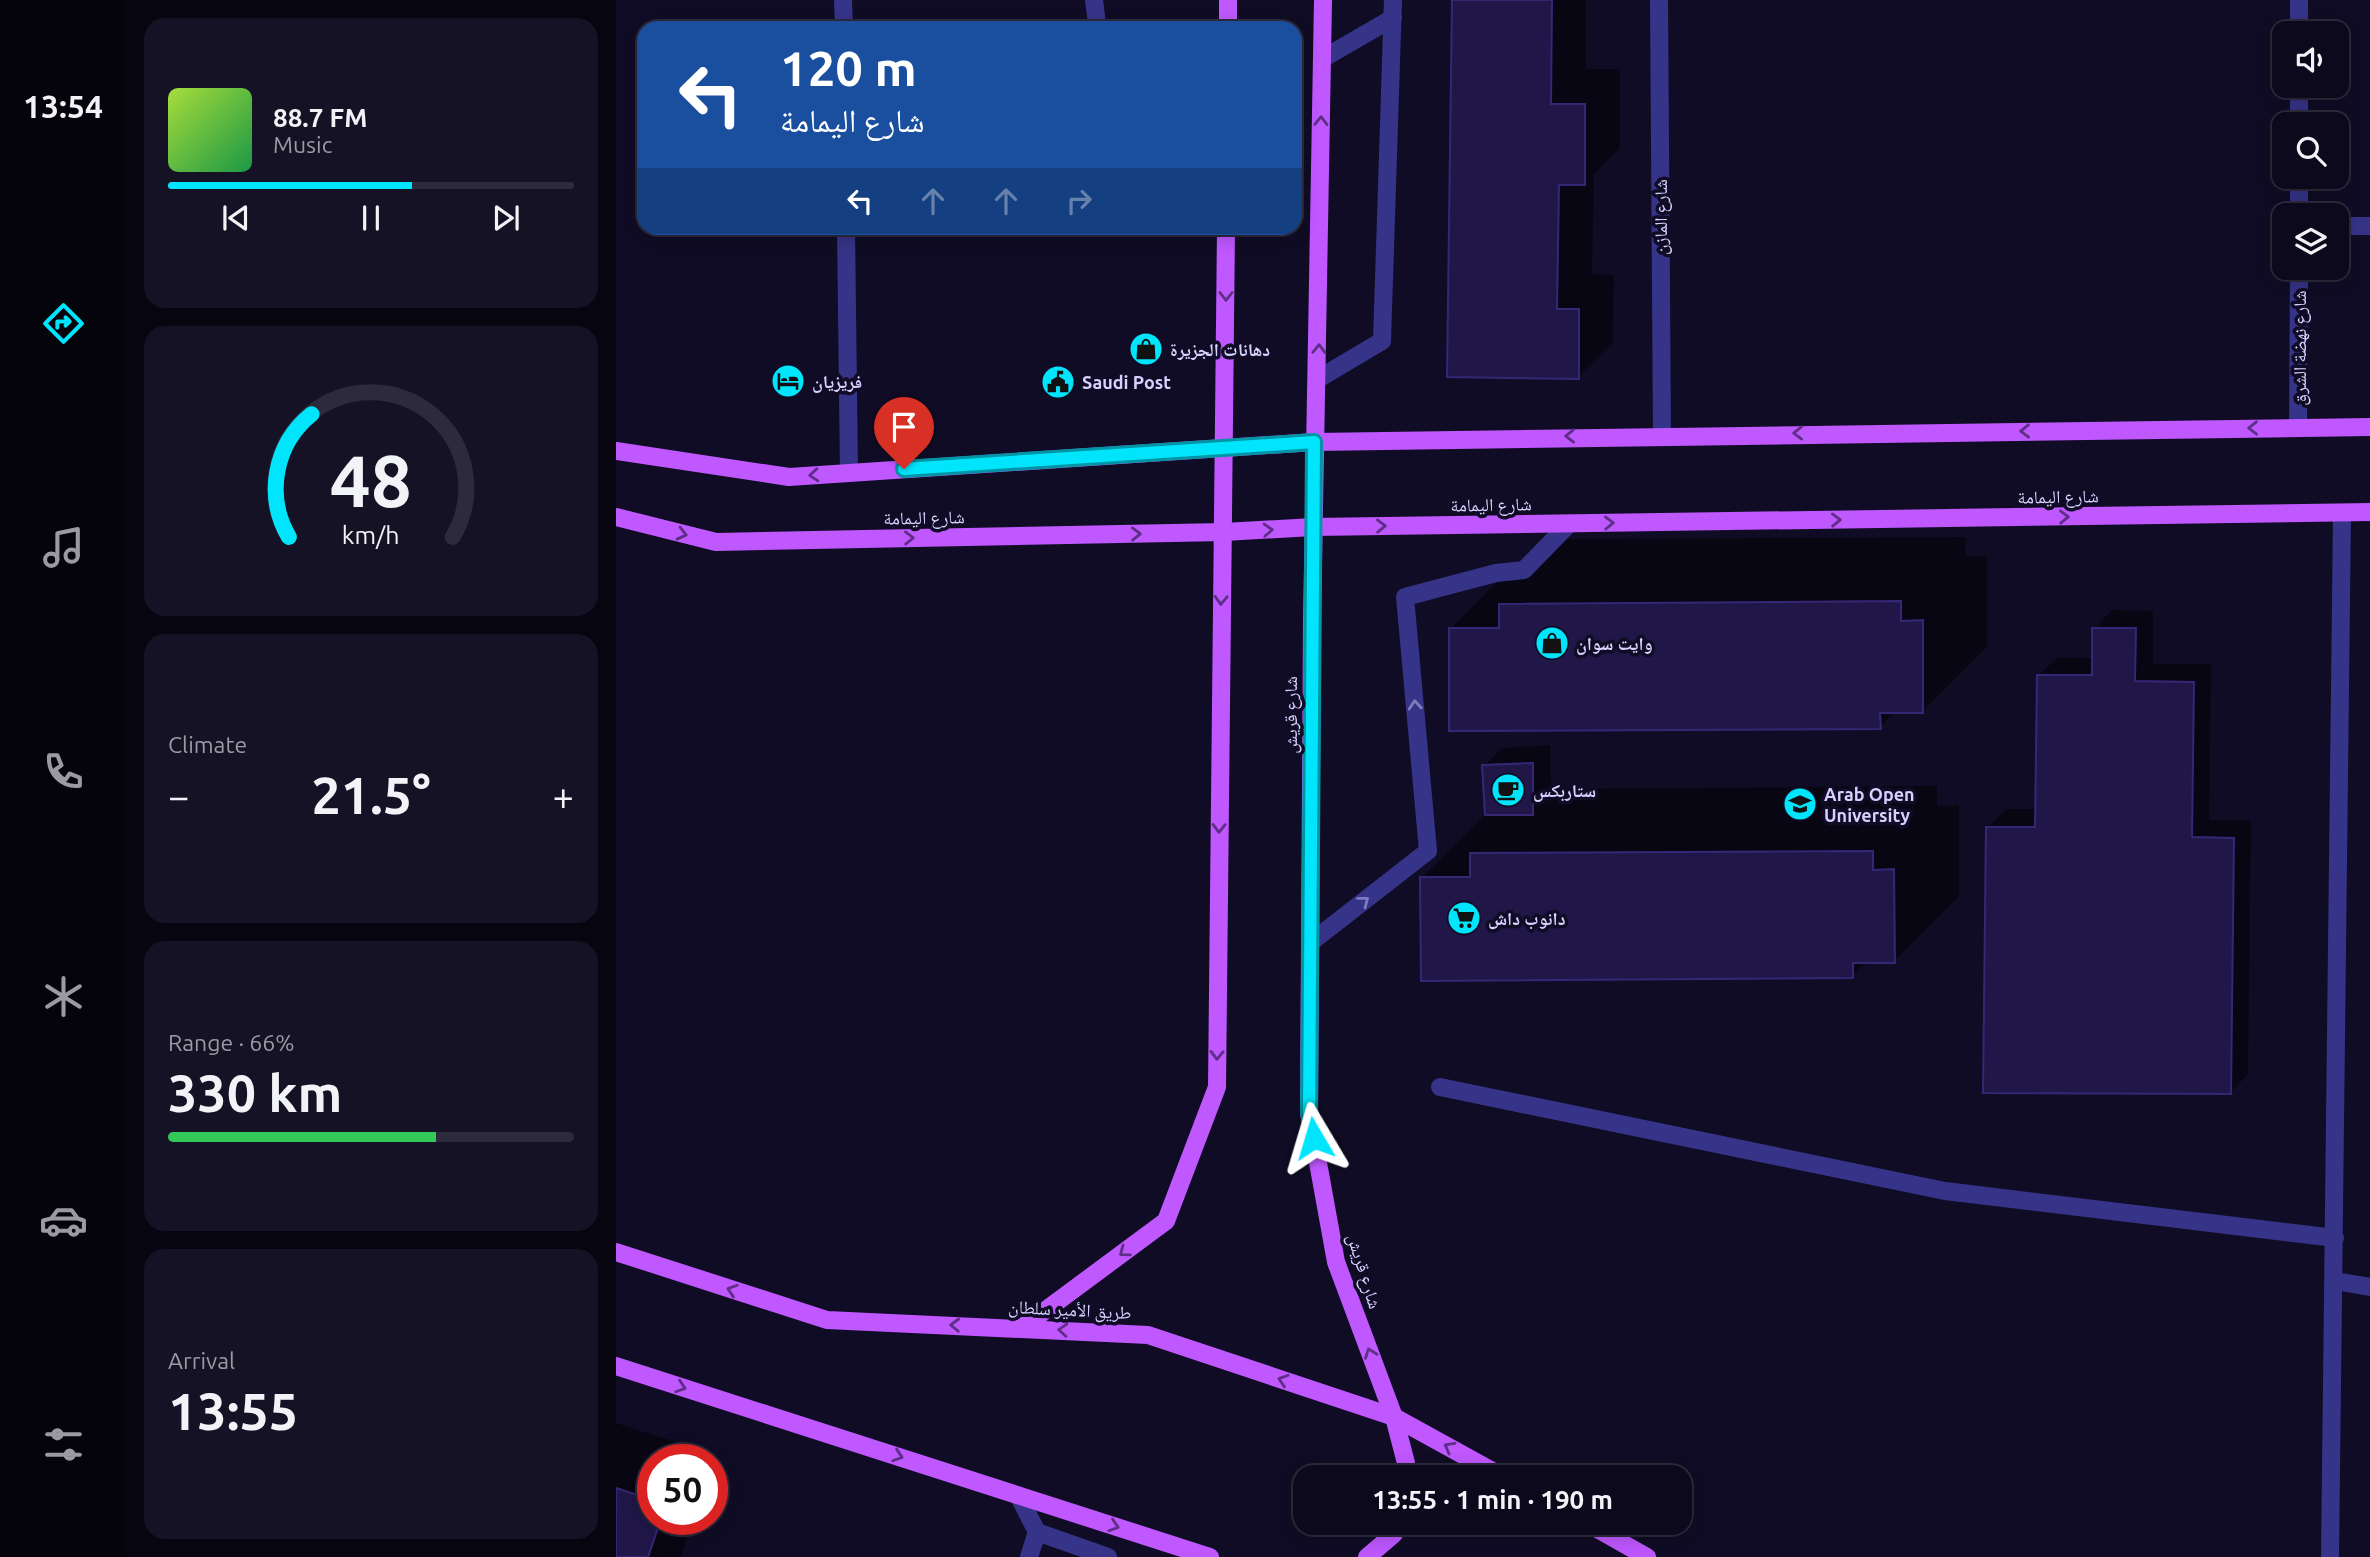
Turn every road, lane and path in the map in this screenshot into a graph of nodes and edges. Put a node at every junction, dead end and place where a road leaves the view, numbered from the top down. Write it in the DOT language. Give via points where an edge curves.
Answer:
graph roads {
  1 [pos="843,0"];
  2 [pos="1094,0"];
  3 [pos="1228,0"];
  4 [pos="1323,0"];
  5 [pos="1659,0"];
  6 [pos="2300,0"];
  7 [pos="1393,9"];
  8 [pos="844,21"];
  9 [pos="1097,21"];
  10 [pos="1228,21"];
  11 [pos="2299,21"];
  12 [pos="1322,59"];
  13 [pos="2349,226"];
  14 [pos="2370,226"];
  15 [pos="846,235"];
  16 [pos="1226,235"];
  17 [pos="2299,280"];
  18 [pos="1318,379"];
  19 [pos="2370,427"];
  20 [pos="2298,428"];
  21 [pos="1661,435"];
  22 [pos="1314,442"];
  23 [pos="1224,448"];
  24 [pos="616,451"];
  25 [pos="849,473"];
  26 [pos="2370,512"];
  27 [pos="2342,513"];
  28 [pos="616,517"];
  29 [pos="1569,524"];
  30 [pos="1313,527"];
  31 [pos="1224,532"];
  32 [pos="1310,943"];
  33 [pos="1440,1087"];
  34 [pos="2335,1238"];
  35 [pos="616,1252"];
  36 [pos="2335,1280"];
  37 [pos="2370,1287"];
  38 [pos="1023,1327"];
  39 [pos="616,1366"];
  40 [pos="1394,1416"];
  41 [pos="1406,1465"];
  42 [pos="1482,1465"];
  43 [pos="1017,1495"];
  44 [pos="1037,1532"];
  45 [pos="1393,1535"];
  46 [pos="1608,1535"];
  47 [pos="1028,1557"];
  48 [pos="1108,1557"];
  49 [pos="1210,1557"];
  50 [pos="1367,1557"];
  51 [pos="1647,1557"];
  52 [pos="2330,1557"];
  1 -- 8 [label="street"];
  2 -- 9 [label="street"];
  3 -- 10 [label="main road"];
  4 -- 12 [label="main road, شارع قريش"];
  5 -- 21 [label="street, شارع المازن"];
  6 -- 11 [label="street"];
  7 -- 12 [label="street"];
  7 -- 18 [label="street" via="1382,341"];
  18 -- 12 [label="main road, شارع قريش, one-way"];
  13 -- 14 [label="street"];
  15 -- 25 [label="street"];
  16 -- 23 [label="main road, one-way"];
  17 -- 20 [label="street, شارع نهضة الشرق"];
  18 -- 22 [label="main road, شارع قريش"];
  19 -- 20 [label="main road"];
  20 -- 21 [label="main road, one-way"];
  21 -- 22 [label="main road, one-way"];
  22 -- 23 [label="main road"];
  22 -- 30 [label="main road, شارع قريش"];
  23 -- 25 [label="main road"];
  23 -- 31 [label="main road"];
  25 -- 24 [label="main road, one-way" via="789,477"];
  26 -- 27 [label="main road, شارع اليمامة"];
  29 -- 27 [label="main road, شارع اليمامة, one-way"];
  27 -- 34 [label="street"];
  28 -- 31 [label="main road, شارع اليمامة, one-way" via="716,542"];
  30 -- 29 [label="main road, شارع اليمامة, one-way"];
  32 -- 29 [label="street, one-way" via="1428,852 1405,597 1524,570"];
  31 -- 30 [label="main road, شارع اليمامة, one-way"];
  30 -- 32 [label="main road, شارع قريش"];
  31 -- 38 [label="main road, one-way" via="1217,1087 1166,1221"];
  40 -- 32 [label="main road, شارع قريش, one-way" via="1336,1262 1309,1113"];
  33 -- 34 [label="street" via="1945,1191"];
  34 -- 36 [label="street"];
  38 -- 35 [label="main road, طريق الأمير سلطان, one-way" via="827,1320"];
  36 -- 37 [label="street"];
  36 -- 52 [label="street"];
  40 -- 38 [label="main road, طريق الأمير سلطان, one-way" via="1148,1335"];
  39 -- 43 [label="main road, one-way"];
  40 -- 41 [label="main road, شارع قريش"];
  42 -- 40 [label="main road, طريق الأمير سلطان, one-way"];
  43 -- 44 [label="street"];
  43 -- 49 [label="main road, one-way"];
  44 -- 47 [label="street"];
  44 -- 48 [label="street"];
  45 -- 50 [label="main road"];
  46 -- 51 [label="main road"];
}
